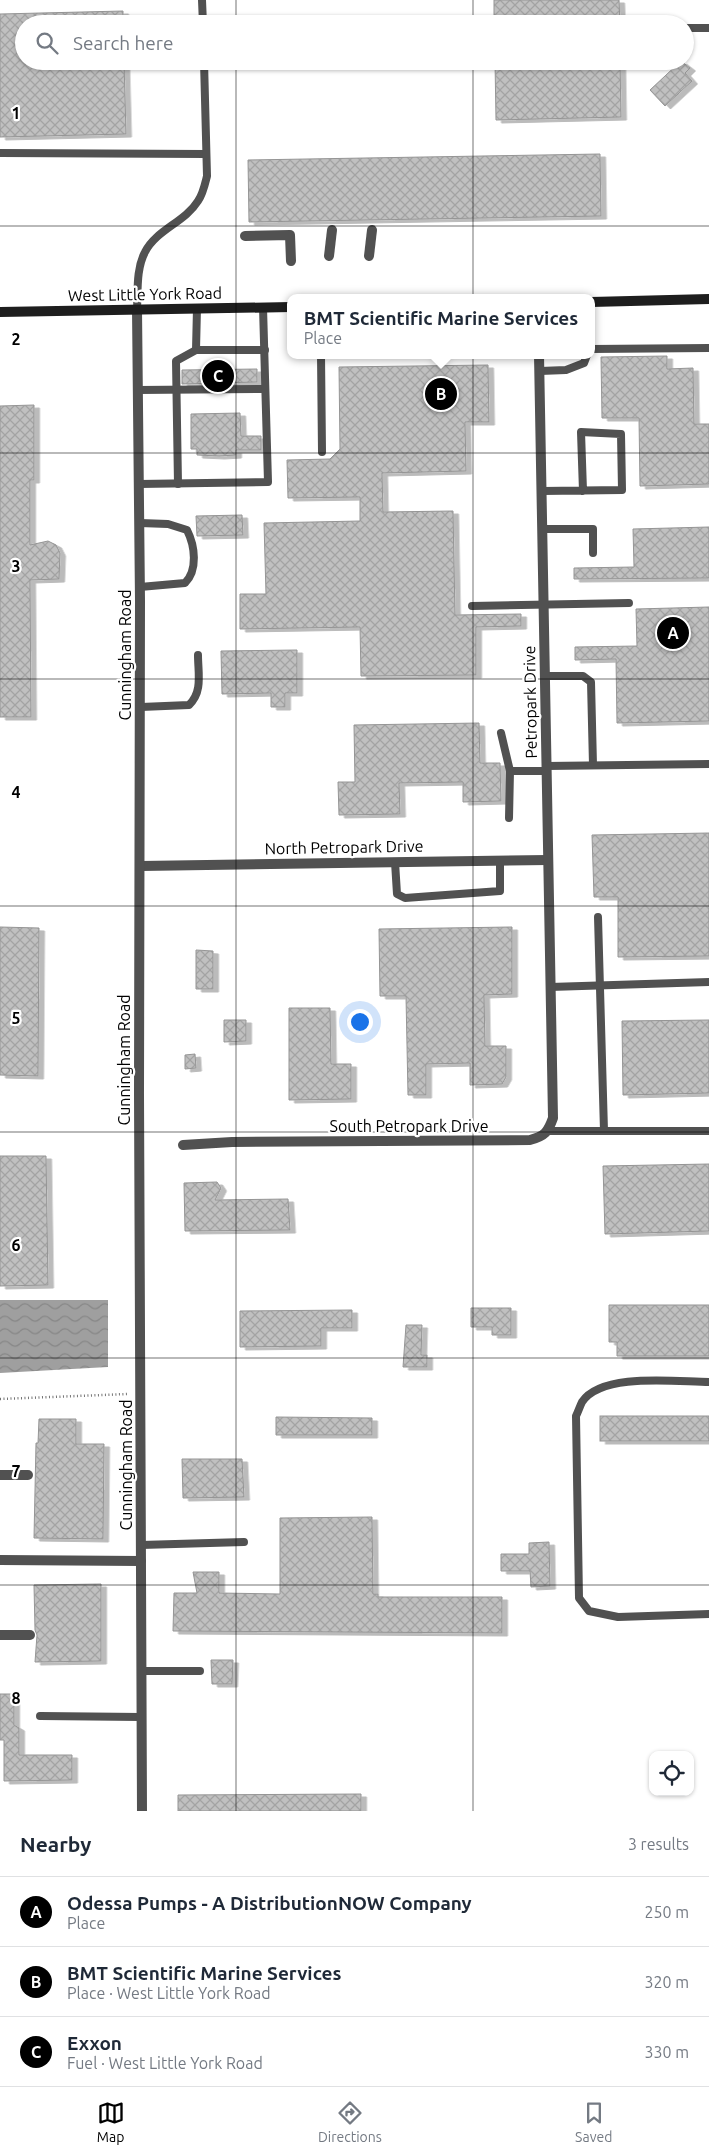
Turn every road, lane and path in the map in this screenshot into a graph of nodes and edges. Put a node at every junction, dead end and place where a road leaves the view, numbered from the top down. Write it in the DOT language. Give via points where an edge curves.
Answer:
graph roads {
  1 [pos="202,0"];
  2 [pos="203,15"];
  3 [pos="694,28"];
  4 [pos="709,28"];
  5 [pos="204,70"];
  6 [pos="0,153"];
  7 [pos="206,154"];
  8 [pos="332,230"];
  9 [pos="372,230"];
  10 [pos="245,236"];
  11 [pos="329,256"];
  12 [pos="369,256"];
  13 [pos="291,260"];
  14 [pos="709,300"];
  15 [pos="595,302"];
  16 [pos="263,307"];
  17 [pos="287,307"];
  18 [pos="197,308"];
  19 [pos="137,309"];
  20 [pos="0,312"];
  21 [pos="709,348"];
  22 [pos="595,349"];
  23 [pos="196,350"];
  24 [pos="264,350"];
  25 [pos="321,359"];
  26 [pos="539,359"];
  27 [pos="586,359"];
  28 [pos="540,371"];
  29 [pos="266,389"];
  30 [pos="138,390"];
  31 [pos="176,390"];
  32 [pos="322,452"];
  33 [pos="139,484"];
  34 [pos="178,484"];
  35 [pos="542,491"];
  36 [pos="583,491"];
  37 [pos="140,523"];
  38 [pos="543,529"];
  39 [pos="593,553"];
  40 [pos="140,587"];
  41 [pos="629,604"];
  42 [pos="544,605"];
  43 [pos="472,606"];
  44 [pos="198,655"];
  45 [pos="545,676"];
  46 [pos="141,707"];
  47 [pos="501,733"];
  48 [pos="709,764"];
  49 [pos="593,765"];
  50 [pos="546,768"];
  51 [pos="510,771"];
  52 [pos="509,818"];
  53 [pos="500,860"];
  54 [pos="548,860"];
  55 [pos="395,862"];
  56 [pos="141,866"];
  57 [pos="598,917"];
  58 [pos="709,982"];
  59 [pos="550,987"];
  60 [pos="600,987"];
  61 [pos="549,1130"];
  62 [pos="604,1131"];
  63 [pos="709,1131"];
  64 [pos="183,1145"];
  65 [pos="709,1382"];
  66 [pos="141,1394"];
  67 [pos="0,1399"];
  68 [pos="0,1475"];
  69 [pos="28,1476"];
  70 [pos="244,1542"];
  71 [pos="141,1545"];
  72 [pos="0,1560"];
  73 [pos="142,1561"];
  74 [pos="709,1614"];
  75 [pos="0,1635"];
  76 [pos="30,1635"];
  77 [pos="200,1671"];
  78 [pos="142,1672"];
  79 [pos="40,1716"];
  80 [pos="142,1718"];
  81 [pos="142,1811"];
  1 -- 2 [label="lane"];
  3 -- 4 [label="lane"];
  5 -- 7 [label="lane"];
  6 -- 7 [label="lane"];
  7 -- 19 [label="lane" via="207,176 199,200 145,251 139,271"];
  8 -- 11 [label="street"];
  9 -- 12 [label="street"];
  10 -- 13 [label="street" via="290,235"];
  14 -- 15 [label="main road"];
  16 -- 17 [label="main road, West Little York Road"];
  16 -- 18 [label="main road, West Little York Road"];
  16 -- 24 [label="lane"];
  18 -- 19 [label="main road, West Little York Road"];
  18 -- 23 [label="lane"];
  19 -- 20 [label="main road, West Little York Road"];
  19 -- 30 [label="street, Cunningham Road"];
  21 -- 22 [label="lane"];
  23 -- 24 [label="lane"];
  23 -- 31 [label="lane" via="176,362"];
  24 -- 29 [label="lane"];
  25 -- 32 [label="lane"];
  26 -- 28 [label="street, Petropark Drive"];
  27 -- 28 [label="lane" via="584,363 566,370"];
  28 -- 35 [label="street, Petropark Drive"];
  29 -- 31 [label="lane"];
  29 -- 34 [label="lane" via="268,482"];
  30 -- 31 [label="lane"];
  30 -- 33 [label="street, Cunningham Road"];
  31 -- 34 [label="lane"];
  33 -- 34 [label="lane"];
  33 -- 37 [label="street, Cunningham Road"];
  35 -- 36 [label="lane"];
  35 -- 38 [label="street, Petropark Drive"];
  36 -- 36 [label="lane" via="622,490 621,434 581,432"];
  37 -- 40 [label="street, Cunningham Road"];
  37 -- 40 [label="lane" via="168,524 187,530 194,555 190,578 185,584"];
  38 -- 39 [label="lane" via="593,529"];
  38 -- 42 [label="street, Petropark Drive"];
  40 -- 46 [label="street, Cunningham Road"];
  41 -- 42 [label="lane"];
  42 -- 43 [label="lane"];
  42 -- 45 [label="street, Petropark Drive"];
  44 -- 46 [label="lane" via="199,692 196,699 189,705"];
  45 -- 49 [label="lane" via="583,676 591,682"];
  45 -- 50 [label="street, Petropark Drive"];
  46 -- 56 [label="street, Cunningham Road"];
  47 -- 51 [label="lane"];
  48 -- 49 [label="lane"];
  49 -- 50 [label="lane"];
  50 -- 51 [label="lane"];
  50 -- 54 [label="street, Petropark Drive"];
  51 -- 52 [label="lane"];
  53 -- 54 [label="street, North Petropark Drive"];
  53 -- 55 [label="street, North Petropark Drive"];
  53 -- 55 [label="lane" via="500,891 405,898 397,894"];
  54 -- 59 [label="street, Petropark Drive"];
  55 -- 56 [label="street, North Petropark Drive"];
  56 -- 66 [label="street, Cunningham Road"];
  57 -- 60 [label="lane"];
  58 -- 60 [label="lane"];
  59 -- 60 [label="lane"];
  59 -- 61 [label="street, Petropark Drive" via="553,1118"];
  60 -- 62 [label="lane"];
  61 -- 62 [label="lane"];
  61 -- 64 [label="street, South Petropark Drive" via="543,1137 530,1140"];
  62 -- 63 [label="lane"];
  65 -- 74 [label="lane" via="614,1382 583,1401 576,1416 579,1598 589,1611 618,1617"];
  66 -- 67 [label="path"];
  66 -- 71 [label="street, Cunningham Road"];
  68 -- 69 [label="street"];
  70 -- 71 [label="lane"];
  71 -- 73 [label="street, Cunningham Road"];
  72 -- 73 [label="street"];
  73 -- 78 [label="street, Cunningham Road"];
  75 -- 76 [label="street"];
  77 -- 78 [label="lane"];
  78 -- 80 [label="street, Cunningham Road"];
  79 -- 80 [label="lane"];
  80 -- 81 [label="street, Cunningham Road"];
}
